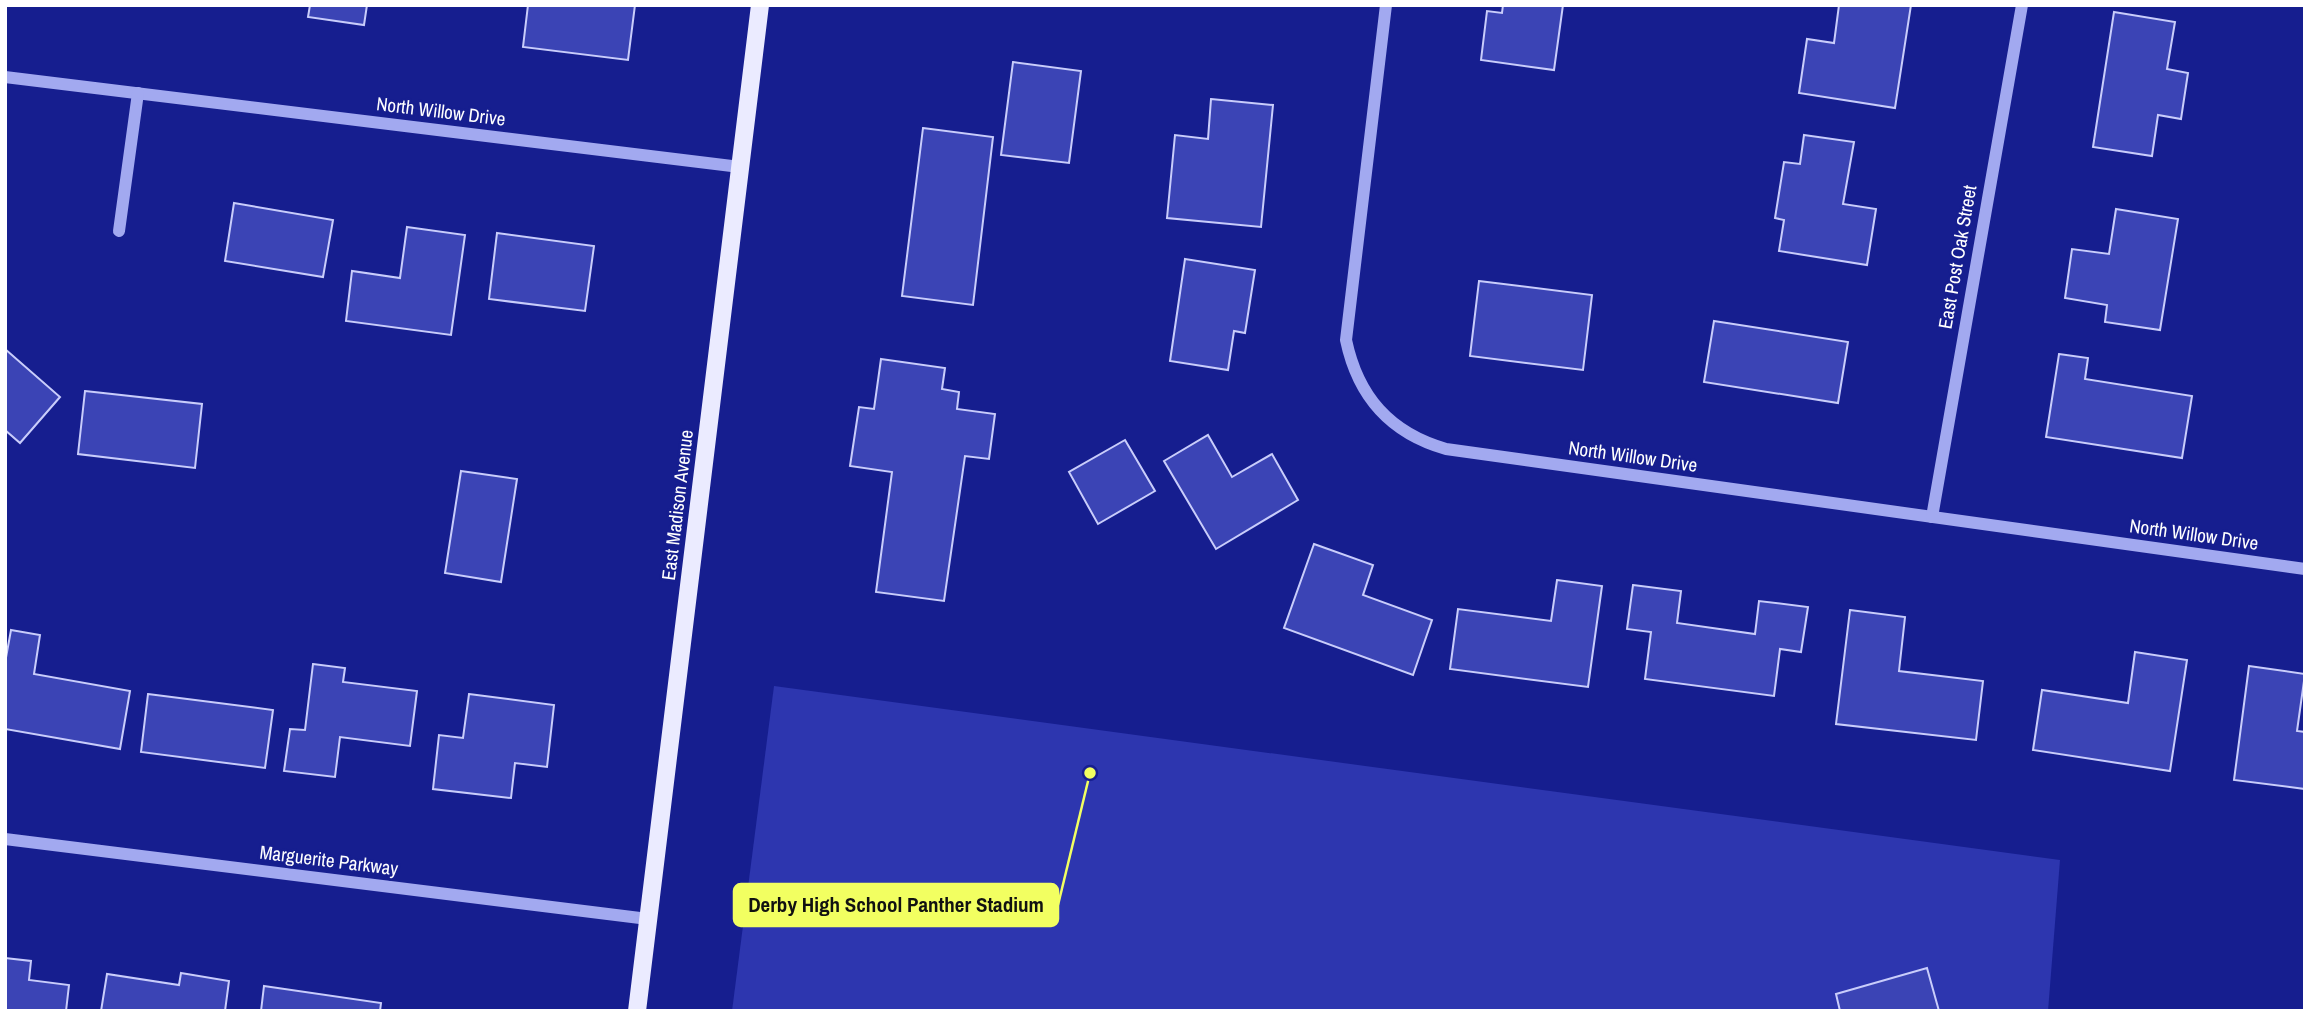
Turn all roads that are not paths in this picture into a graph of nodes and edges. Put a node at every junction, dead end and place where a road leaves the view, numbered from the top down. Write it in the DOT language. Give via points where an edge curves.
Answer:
graph roads {
  1 [pos="760,5"];
  2 [pos="1386,5"];
  3 [pos="2022,5"];
  4 [pos="5,77"];
  5 [pos="138,93"];
  6 [pos="740,167"];
  7 [pos="119,231"];
  8 [pos="1932,517"];
  9 [pos="2305,569"];
  10 [pos="5,839"];
  11 [pos="648,919"];
  12 [pos="637,1011"];
  1 -- 6 [label="main road, East Madison Avenue"];
  2 -- 8 [label="street, North Willow Drive" via="1346,340 1358,382 1385,418 1402,432 1446,449"];
  3 -- 8 [label="street, East Post Oak Street"];
  4 -- 5 [label="street, North Willow Drive"];
  5 -- 6 [label="street, North Willow Drive"];
  5 -- 7 [label="street"];
  6 -- 11 [label="main road, East Madison Avenue"];
  8 -- 9 [label="street, North Willow Drive"];
  10 -- 11 [label="street, Marguerite Parkway"];
  11 -- 12 [label="main road, East Madison Avenue"];
}
